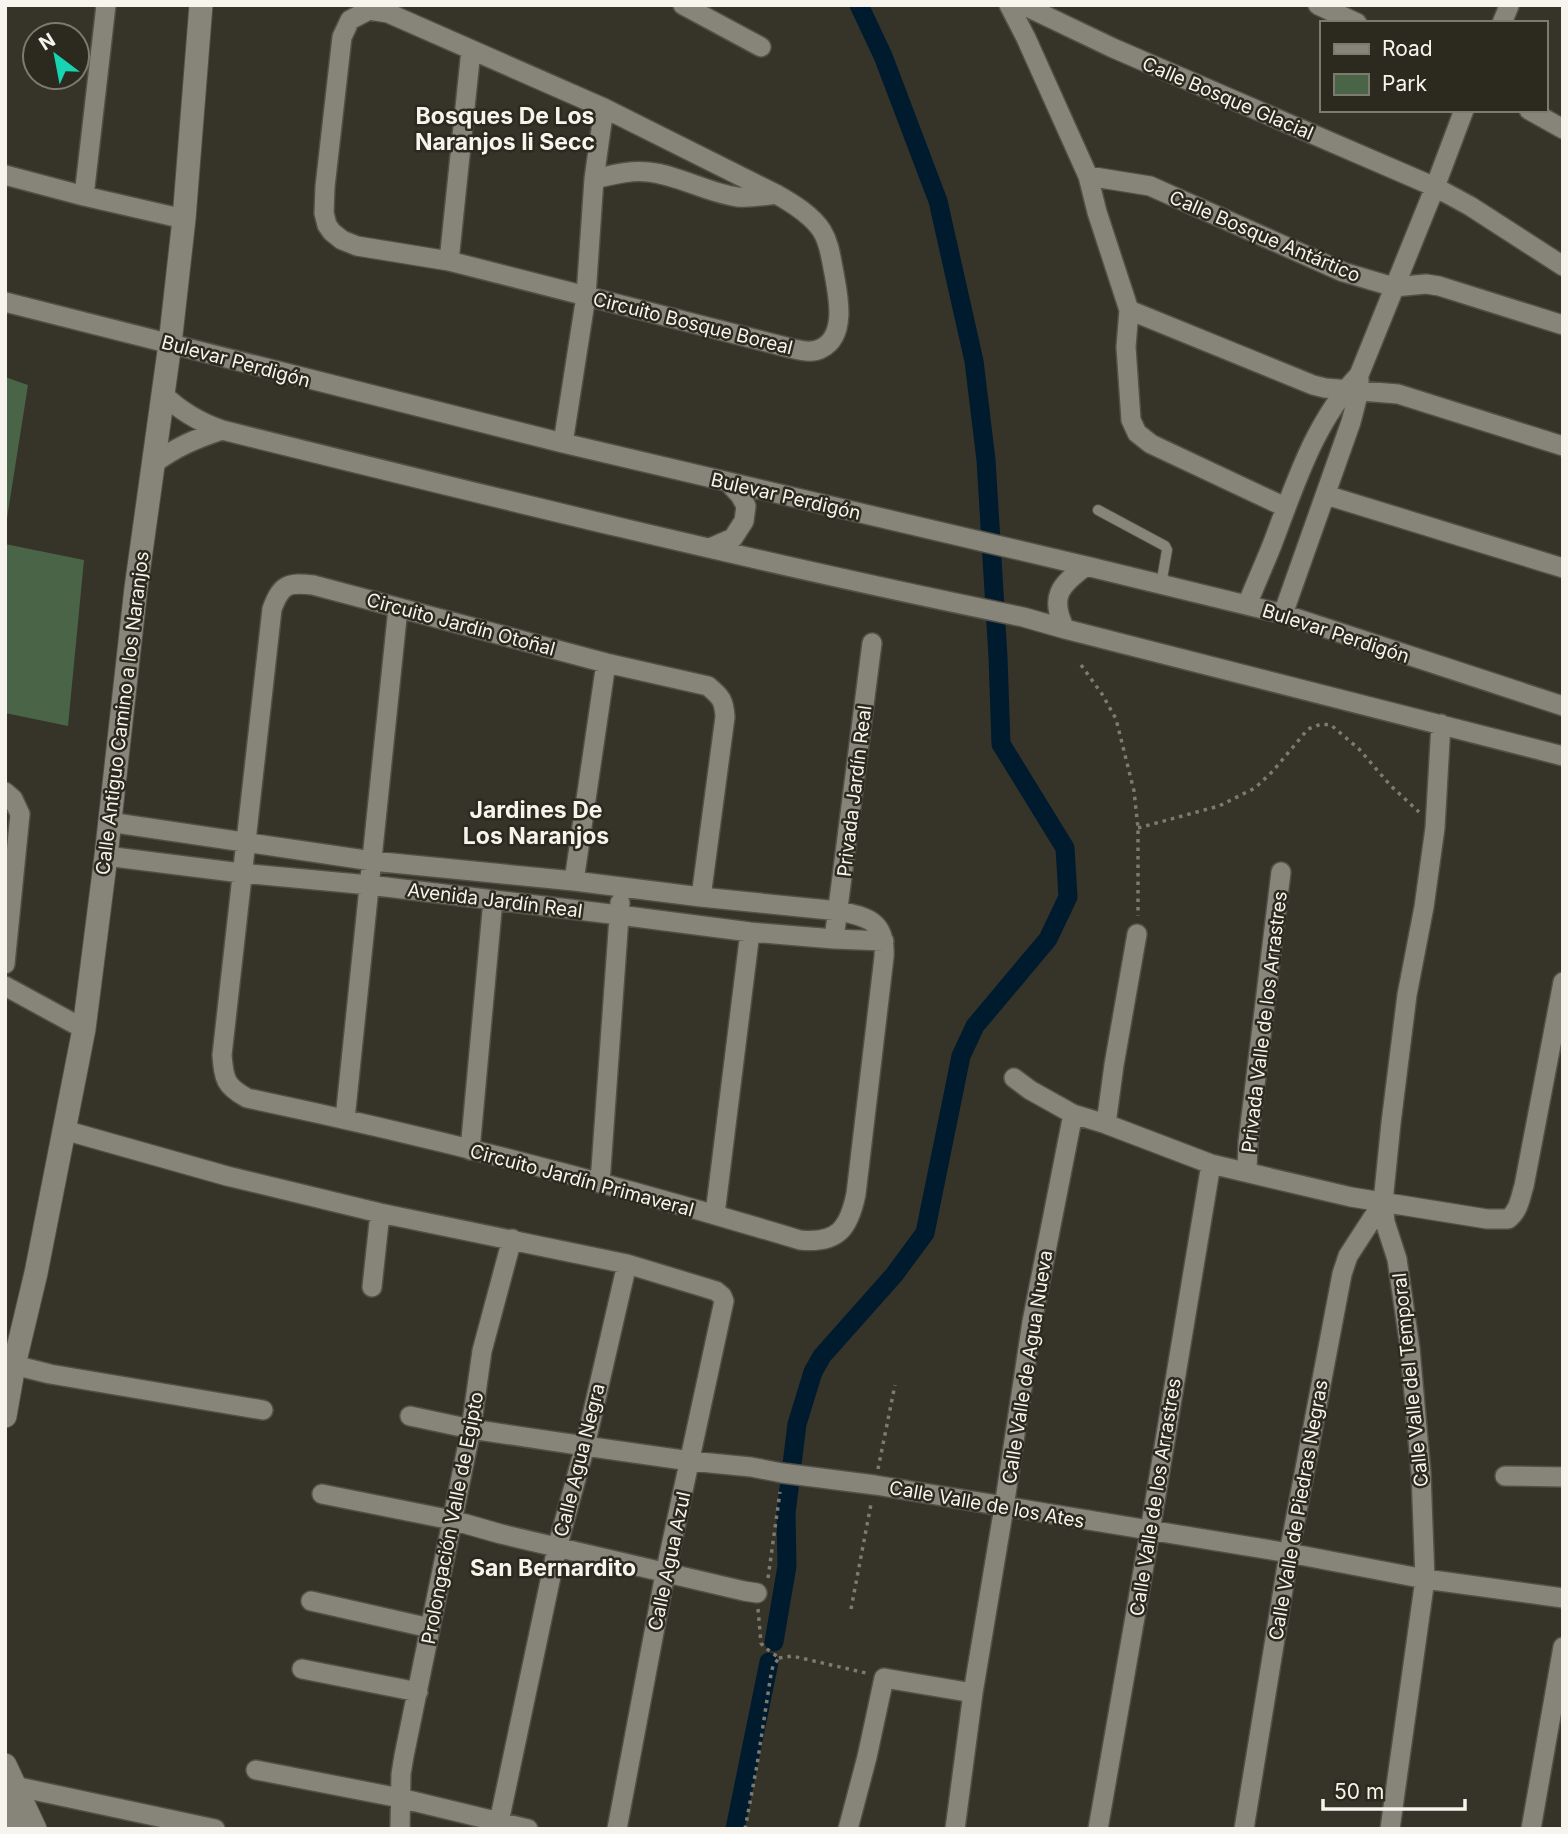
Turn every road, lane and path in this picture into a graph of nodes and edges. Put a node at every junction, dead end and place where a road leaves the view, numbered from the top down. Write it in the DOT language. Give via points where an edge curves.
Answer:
graph roads {
  1 [pos="106,5"];
  2 [pos="201,5"];
  3 [pos="683,5"];
  4 [pos="1009,5"];
  5 [pos="1023,5"];
  6 [pos="1318,5"];
  7 [pos="1353,21"];
  8 [pos="761,47"];
  9 [pos="471,50"];
  10 [pos="604,108"];
  11 [pos="1463,112"];
  12 [pos="1533,112"];
  13 [pos="1563,129"];
  14 [pos="5,174"];
  15 [pos="1088,176"];
  16 [pos="594,179"];
  17 [pos="1435,187"];
  18 [pos="776,194"];
  19 [pos="84,196"];
  20 [pos="184,219"];
  21 [pos="449,261"];
  22 [pos="1563,266"];
  23 [pos="1394,287"];
  24 [pos="586,296"];
  25 [pos="5,302"];
  26 [pos="1129,310"];
  27 [pos="1563,325"];
  28 [pos="170,344"];
  29 [pos="1354,385"];
  30 [pos="163,394"];
  31 [pos="222,430"];
  32 [pos="563,443"];
  33 [pos="1563,446"];
  34 [pos="152,464"];
  35 [pos="728,482"];
  36 [pos="1326,495"];
  37 [pos="1285,507"];
  38 [pos="1098,510"];
  39 [pos="710,548"];
  40 [pos="1086,566"];
  41 [pos="1563,568"];
  42 [pos="1161,584"];
  43 [pos="1247,605"];
  44 [pos="398,608"];
  45 [pos="1283,614"];
  46 [pos="1065,629"];
  47 [pos="872,643"];
  48 [pos="606,663"];
  49 [pos="1081,665"];
  50 [pos="1563,706"];
  51 [pos="1441,724"];
  52 [pos="1563,756"];
  53 [pos="5,792"];
  54 [pos="109,822"];
  55 [pos="1138,828"];
  56 [pos="1436,828"];
  57 [pos="246,841"];
  58 [pos="106,856"];
  59 [pos="372,861"];
  60 [pos="1281,872"];
  61 [pos="242,873"];
  62 [pos="574,881"];
  63 [pos="369,885"];
  64 [pos="621,888"];
  65 [pos="701,897"];
  66 [pos="492,900"];
  67 [pos="839,911"];
  68 [pos="619,915"];
  69 [pos="750,932"];
  70 [pos="881,934"];
  71 [pos="1138,934"];
  72 [pos="834,939"];
  73 [pos="5,964"];
  74 [pos="1563,982"];
  75 [pos="5,986"];
  76 [pos="84,1029"];
  77 [pos="1014,1078"];
  78 [pos="1073,1114"];
  79 [pos="345,1119"];
  80 [pos="1106,1124"];
  81 [pos="64,1130"];
  82 [pos="470,1150"];
  83 [pos="1211,1164"];
  84 [pos="1247,1172"];
  85 [pos="600,1183"];
  86 [pos="1383,1202"];
  87 [pos="380,1213"];
  88 [pos="715,1214"];
  89 [pos="512,1239"];
  90 [pos="627,1264"];
  91 [pos="372,1287"];
  92 [pos="14,1365"];
  93 [pos="263,1410"];
  94 [pos="5,1416"];
  95 [pos="410,1416"];
  96 [pos="471,1429"];
  97 [pos="586,1446"];
  98 [pos="690,1461"];
  99 [pos="782,1473"];
  100 [pos="1505,1476"];
  101 [pos="1563,1477"];
  102 [pos="322,1493"];
  103 [pos="1004,1507"];
  104 [pos="452,1520"];
  105 [pos="1150,1531"];
  106 [pos="557,1548"];
  107 [pos="1289,1553"];
  108 [pos="665,1574"];
  109 [pos="1425,1579"];
  110 [pos="757,1592"];
  111 [pos="1563,1598"];
  112 [pos="311,1601"];
  113 [pos="430,1628"];
  114 [pos="1563,1647"];
  115 [pos="779,1658"];
  116 [pos="302,1669"];
  117 [pos="884,1678"];
  118 [pos="418,1692"];
  119 [pos="973,1693"];
  120 [pos="256,1770"];
  121 [pos="8,1786"];
  122 [pos="400,1798"];
  123 [pos="499,1822"];
  124 [pos="177,1824"];
  125 [pos="18,1829"];
  126 [pos="35,1829"];
  127 [pos="215,1829"];
  128 [pos="400,1829"];
  129 [pos="528,1829"];
  130 [pos="617,1829"];
  131 [pos="745,1829"];
  132 [pos="848,1829"];
  133 [pos="955,1829"];
  134 [pos="1098,1829"];
  135 [pos="1244,1829"];
  136 [pos="1390,1829"];
  137 [pos="1531,1829"];
  1 -- 19 [label="street"];
  2 -- 20 [label="street, Calle Antiguo Camino a los Naranjos"];
  3 -- 8 [label="street"];
  4 -- 15 [label="street"];
  5 -- 17 [label="street, Calle Bosque Glacial"];
  6 -- 7 [label="street"];
  9 -- 10 [label="street, Circuito Bosque Boreal"];
  9 -- 21 [label="street"];
  9 -- 21 [label="street, Circuito Bosque Boreal" via="388,13 369,10 350,20 342,37 325,187 327,225 342,240"];
  10 -- 16 [label="street"];
  10 -- 18 [label="street, Circuito Bosque Boreal"];
  11 -- 17 [label="street"];
  12 -- 13 [label="street"];
  14 -- 19 [label="street"];
  15 -- 23 [label="street, Calle Bosque Antártico" via="1150,186 1343,272"];
  15 -- 26 [label="street"];
  16 -- 18 [label="street" via="650,172 736,197"];
  16 -- 24 [label="street"];
  17 -- 22 [label="street"];
  17 -- 23 [label="street"];
  18 -- 24 [label="street, Circuito Bosque Boreal" via="815,222 829,244 839,321 825,347 816,351 790,348"];
  19 -- 20 [label="street"];
  20 -- 28 [label="street, Calle Antiguo Camino a los Naranjos"];
  21 -- 24 [label="street, Circuito Bosque Boreal"];
  23 -- 27 [label="street, Calle Bosque Antártico" via="1440,286"];
  23 -- 29 [label="street"];
  24 -- 32 [label="street"];
  25 -- 28 [label="street, Bulevar Perdigón"];
  26 -- 29 [label="street" via="1312,385"];
  26 -- 37 [label="street" via="1129,405 1137,433 1150,444"];
  28 -- 30 [label="street, Calle Antiguo Camino a los Naranjos"];
  28 -- 32 [label="street, Bulevar Perdigón"];
  29 -- 33 [label="street" via="1398,394"];
  29 -- 36 [label="street" via="1352,422"];
  29 -- 37 [label="street" via="1319,429"];
  30 -- 31 [label="street" via="177,408"];
  30 -- 34 [label="street, Calle Antiguo Camino a los Naranjos"];
  31 -- 34 [label="street" via="191,440"];
  31 -- 39 [label="street"];
  32 -- 35 [label="street, Bulevar Perdigón"];
  34 -- 54 [label="street, Calle Antiguo Camino a los Naranjos"];
  35 -- 39 [label="street" via="746,506 744,521 733,538"];
  35 -- 40 [label="street, Bulevar Perdigón"];
  36 -- 41 [label="street"];
  36 -- 45 [label="street"];
  37 -- 43 [label="street"];
  38 -- 42 [label="lane" via="1165,546"];
  39 -- 46 [label="street"];
  40 -- 42 [label="street, Bulevar Perdigón"];
  40 -- 46 [label="street" via="1061,586 1059,617"];
  42 -- 43 [label="street, Bulevar Perdigón"];
  43 -- 45 [label="street, Bulevar Perdigón"];
  44 -- 48 [label="street, Circuito Jardín Otoñal"];
  44 -- 57 [label="street, Circuito Jardín Otoñal" via="298,583 278,593 272,609"];
  44 -- 59 [label="street"];
  45 -- 50 [label="street, Bulevar Perdigón"];
  46 -- 51 [label="street"];
  47 -- 67 [label="street, Privada Jardín Real"];
  48 -- 62 [label="street"];
  48 -- 65 [label="street, Circuito Jardín Otoñal" via="708,686 724,703"];
  49 -- 55 [label="path" via="1116,719"];
  51 -- 52 [label="street"];
  51 -- 56 [label="street, Calle Valle del Temporal"];
  53 -- 73 [label="street" via="20,814"];
  54 -- 57 [label="street, Avenida Jardín Real"];
  54 -- 58 [label="street, Calle Antiguo Camino a los Naranjos"];
  55 -- 56 [label="path" via="1219,806 1255,788 1308,729 1321,724 1331,725 1359,749"];
  55 -- 71 [label="path"];
  56 -- 86 [label="street, Calle Valle del Temporal" via="1407,995"];
  57 -- 59 [label="street, Avenida Jardín Real"];
  57 -- 61 [label="street, Circuito Jardín Otoñal"];
  58 -- 61 [label="street, Avenida Jardín Real"];
  58 -- 76 [label="street, Calle Antiguo Camino a los Naranjos"];
  59 -- 62 [label="street, Avenida Jardín Real"];
  59 -- 63 [label="street"];
  60 -- 84 [label="street, Privada Valle de los Arrastres"];
  61 -- 63 [label="street, Avenida Jardín Real"];
  61 -- 79 [label="street, Circuito Jardín Primaveral" via="223,1073 228,1084 247,1098"];
  62 -- 64 [label="street, Avenida Jardín Real"];
  63 -- 66 [label="street, Avenida Jardín Real"];
  63 -- 79 [label="street"];
  64 -- 65 [label="street, Avenida Jardín Real"];
  64 -- 68 [label="street"];
  65 -- 67 [label="street, Avenida Jardín Real"];
  66 -- 68 [label="street, Avenida Jardín Real"];
  66 -- 82 [label="street"];
  67 -- 70 [label="street, Avenida Jardín Real" via="863,917"];
  67 -- 72 [label="street, Privada Jardín Real"];
  68 -- 69 [label="street, Avenida Jardín Real"];
  68 -- 85 [label="street"];
  69 -- 72 [label="street, Avenida Jardín Real"];
  69 -- 88 [label="street"];
  70 -- 72 [label="street, Avenida Jardín Real"];
  70 -- 88 [label="street, Circuito Jardín Primaveral" via="884,957 856,1194 842,1231 814,1242"];
  71 -- 80 [label="street"];
  74 -- 86 [label="street" via="1514,1215 1487,1219"];
  75 -- 76 [label="street"];
  76 -- 81 [label="street, Calle Antiguo Camino a los Naranjos"];
  77 -- 78 [label="street"];
  78 -- 80 [label="street"];
  78 -- 103 [label="street, Calle Valle de Agua Nueva" via="1032,1322"];
  79 -- 82 [label="street, Circuito Jardín Primaveral"];
  80 -- 83 [label="street"];
  81 -- 87 [label="street"];
  81 -- 92 [label="street, Calle Antiguo Camino a los Naranjos"];
  82 -- 85 [label="street, Circuito Jardín Primaveral"];
  83 -- 84 [label="street"];
  83 -- 105 [label="street, Calle Valle de los Arrastres"];
  84 -- 86 [label="street"];
  85 -- 88 [label="street, Circuito Jardín Primaveral"];
  86 -- 107 [label="street, Calle Valle de Piedras Negras" via="1348,1256 1342,1275"];
  86 -- 109 [label="street, Calle Valle del Temporal" via="1410,1348 1422,1473"];
  87 -- 89 [label="street"];
  87 -- 91 [label="street"];
  89 -- 90 [label="street"];
  89 -- 96 [label="street, Prolongación Valle de Egipto" via="482,1351"];
  90 -- 97 [label="street, Calle Agua Negra"];
  90 -- 98 [label="street, Calle Agua Azul" via="716,1291 724,1300"];
  92 -- 93 [label="street"];
  92 -- 94 [label="street, Calle Antiguo Camino a los Naranjos"];
  95 -- 96 [label="street, Calle Valle de los Ates"];
  96 -- 97 [label="street, Calle Valle de los Ates"];
  96 -- 104 [label="street, Prolongación Valle de Egipto"];
  97 -- 98 [label="street, Calle Valle de los Ates"];
  97 -- 106 [label="street, Calle Agua Negra"];
  98 -- 99 [label="street, Calle Valle de los Ates"];
  98 -- 108 [label="street, Calle Agua Azul"];
  99 -- 103 [label="street, Calle Valle de los Ates"];
  99 -- 110 [label="path" via="769,1577"];
  100 -- 101 [label="street"];
  102 -- 104 [label="street"];
  103 -- 105 [label="street, Calle Valle de los Ates"];
  103 -- 119 [label="street, Calle Valle de Agua Nueva"];
  104 -- 106 [label="street"];
  104 -- 113 [label="street, Prolongación Valle de Egipto"];
  105 -- 107 [label="street, Calle Valle de los Ates"];
  105 -- 134 [label="street, Calle Valle de los Arrastres"];
  106 -- 108 [label="street"];
  106 -- 123 [label="street, Calle Agua Negra"];
  107 -- 109 [label="street, Calle Valle de los Ates"];
  107 -- 135 [label="street, Calle Valle de Piedras Negras"];
  108 -- 110 [label="street"];
  108 -- 130 [label="street, Calle Agua Azul"];
  109 -- 111 [label="street, Calle Valle de los Ates"];
  109 -- 136 [label="street, Calle Valle del Temporal"];
  110 -- 115 [label="path" via="761,1643"];
  112 -- 113 [label="street"];
  113 -- 118 [label="street, Prolongación Valle de Egipto"];
  114 -- 137 [label="street"];
  115 -- 117 [label="path" via="792,1656"];
  115 -- 131 [label="path" via="771,1674"];
  116 -- 118 [label="street"];
  117 -- 119 [label="street"];
  117 -- 132 [label="street"];
  118 -- 122 [label="street, Prolongación Valle de Egipto"];
  119 -- 133 [label="street, Calle Valle de Agua Nueva"];
  120 -- 122 [label="street"];
  121 -- 124 [label="street"];
  121 -- 125 [label="street"];
  121 -- 126 [label="street"];
  122 -- 123 [label="street"];
  122 -- 128 [label="street, Prolongación Valle de Egipto"];
  123 -- 129 [label="street"];
  124 -- 127 [label="street"];
}
